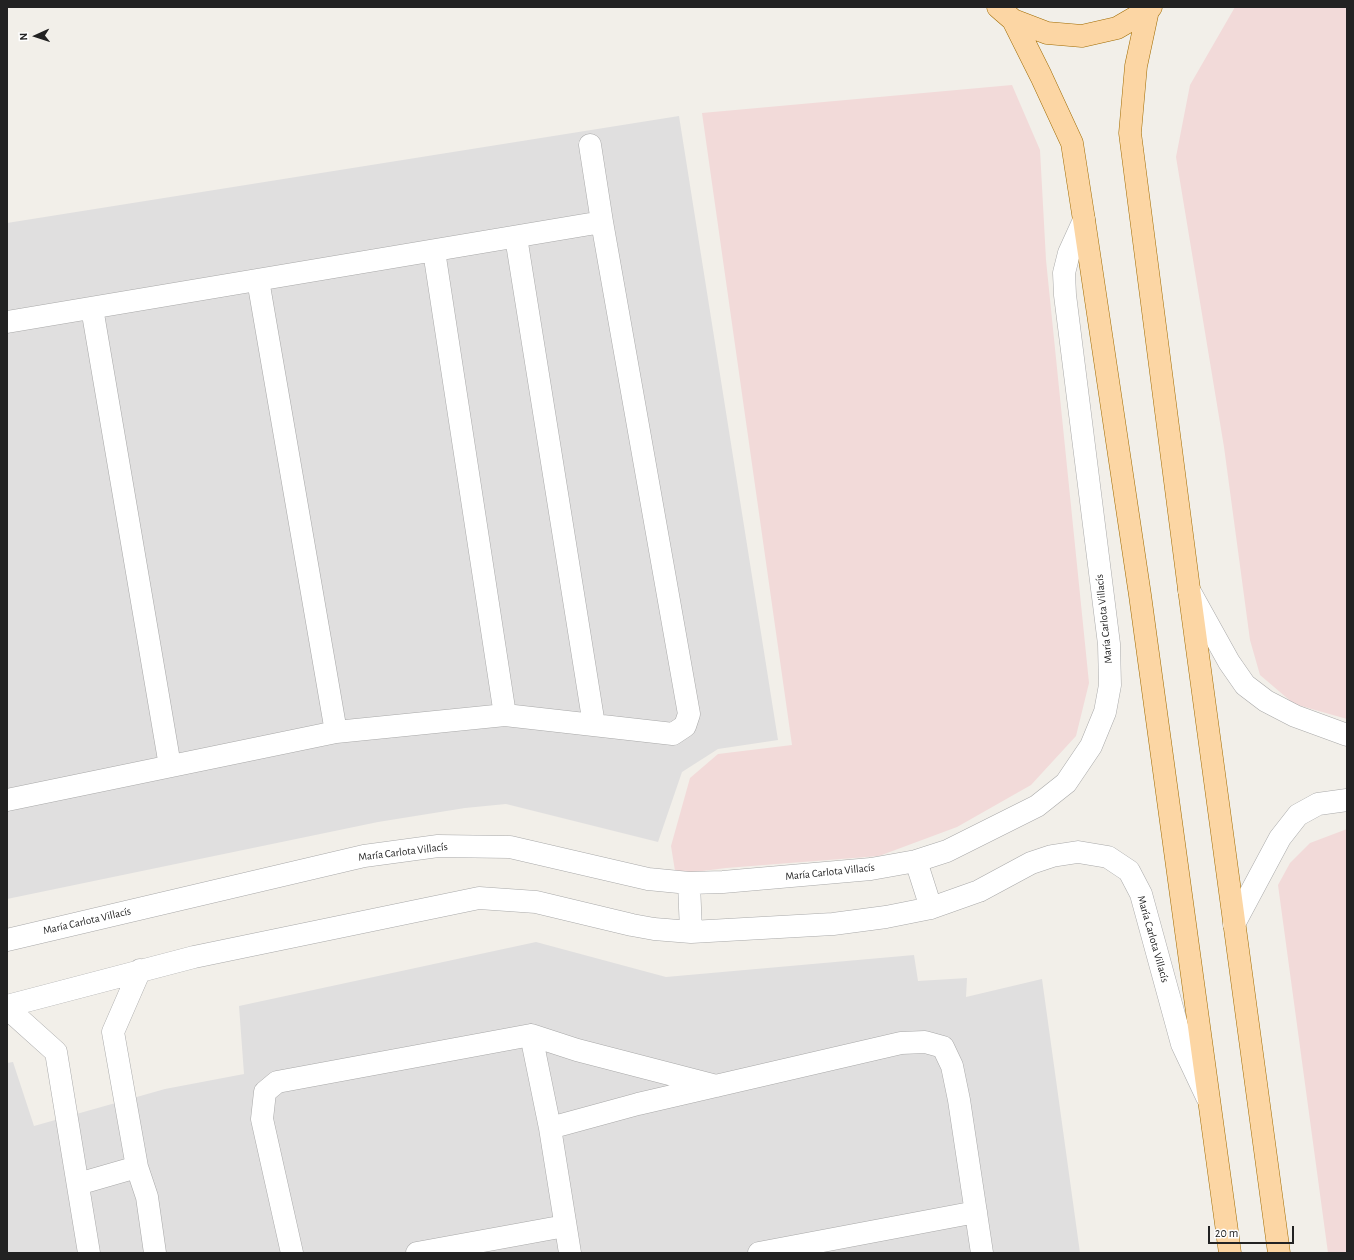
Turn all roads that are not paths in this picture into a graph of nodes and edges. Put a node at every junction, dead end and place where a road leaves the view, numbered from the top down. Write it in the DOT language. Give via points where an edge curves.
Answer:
graph roads {
  1 [pos="1149,8"];
  2 [pos="1006,13"];
  3 [pos="590,145"];
  4 [pos="1084,220"];
  5 [pos="602,222"];
  6 [pos="516,237"];
  7 [pos="434,251"];
  8 [pos="258,280"];
  9 [pos="92,308"];
  10 [pos="7,322"];
  11 [pos="1189,589"];
  12 [pos="505,715"];
  13 [pos="594,725"];
  14 [pos="336,732"];
  15 [pos="1347,735"];
  16 [pos="170,766"];
  17 [pos="7,800"];
  18 [pos="1347,800"];
  19 [pos="916,861"];
  20 [pos="690,882"];
  21 [pos="931,908"];
  22 [pos="1234,924"];
  23 [pos="691,932"];
  24 [pos="7,940"];
  25 [pos="140,970"];
  26 [pos="7,1007"];
  27 [pos="531,1035"];
  28 [pos="716,1086"];
  29 [pos="1209,1100"];
  30 [pos="550,1128"];
  31 [pos="137,1167"];
  32 [pos="78,1184"];
  33 [pos="976,1212"];
  34 [pos="565,1226"];
  35 [pos="89,1253"];
  36 [pos="155,1253"];
  37 [pos="292,1253"];
  38 [pos="417,1253"];
  39 [pos="570,1253"];
  40 [pos="759,1253"];
  41 [pos="982,1253"];
  42 [pos="1230,1253"];
  43 [pos="1279,1253"];
  1 -- 2 [label="main road" via="1117,28 1082,36 1047,33"];
  1 -- 11 [label="main road" via="1136,66 1130,133"];
  2 -- 4 [label="main road" via="1041,76 1072,143"];
  3 -- 5 [label="street"];
  4 -- 19 [label="street, María Carlota Villacís" via="1068,253 1064,273 1109,644 1110,685 1105,712 1091,746 1066,783 1037,806 947,851"];
  4 -- 29 [label="main road"];
  5 -- 6 [label="street"];
  5 -- 13 [label="street" via="689,714 685,726 673,734"];
  6 -- 7 [label="street"];
  6 -- 13 [label="street"];
  7 -- 8 [label="street"];
  7 -- 12 [label="street"];
  8 -- 9 [label="street"];
  8 -- 14 [label="street"];
  9 -- 10 [label="street"];
  9 -- 16 [label="street"];
  11 -- 15 [label="street" via="1229,662 1245,685 1266,701 1295,716"];
  11 -- 22 [label="main road"];
  12 -- 13 [label="street"];
  12 -- 14 [label="street"];
  14 -- 16 [label="street"];
  16 -- 17 [label="street"];
  18 -- 22 [label="street" via="1318,804 1298,815 1280,838"];
  19 -- 20 [label="street, María Carlota Villacís" via="871,869 723,882"];
  19 -- 21 [label="street"];
  20 -- 23 [label="street"];
  20 -- 24 [label="street, María Carlota Villacís" via="648,879 510,847 438,846 364,856"];
  21 -- 23 [label="street, María Carlota Villacís" via="833,924"];
  21 -- 29 [label="street, María Carlota Villacís" via="979,891 1031,863 1052,856 1078,852 1108,857 1129,871 1141,894 1182,1044"];
  22 -- 43 [label="main road"];
  23 -- 25 [label="street, María Carlota Villacís" via="632,925 536,902 479,898"];
  25 -- 26 [label="street, María Carlota Villacís"];
  25 -- 31 [label="street" via="113,1032"];
  26 -- 32 [label="street" via="56,1052"];
  27 -- 28 [label="street" via="576,1050"];
  27 -- 30 [label="street"];
  27 -- 37 [label="street" via="277,1082 265,1092 262,1119"];
  28 -- 30 [label="street" via="630,1105"];
  28 -- 33 [label="street" via="901,1043 925,1042 943,1047 952,1066 960,1100"];
  29 -- 42 [label="main road"];
  30 -- 34 [label="street"];
  31 -- 32 [label="street"];
  31 -- 36 [label="street" via="147,1197"];
  32 -- 35 [label="street"];
  33 -- 40 [label="street"];
  33 -- 41 [label="street"];
  34 -- 38 [label="street"];
  34 -- 39 [label="street"];
}
